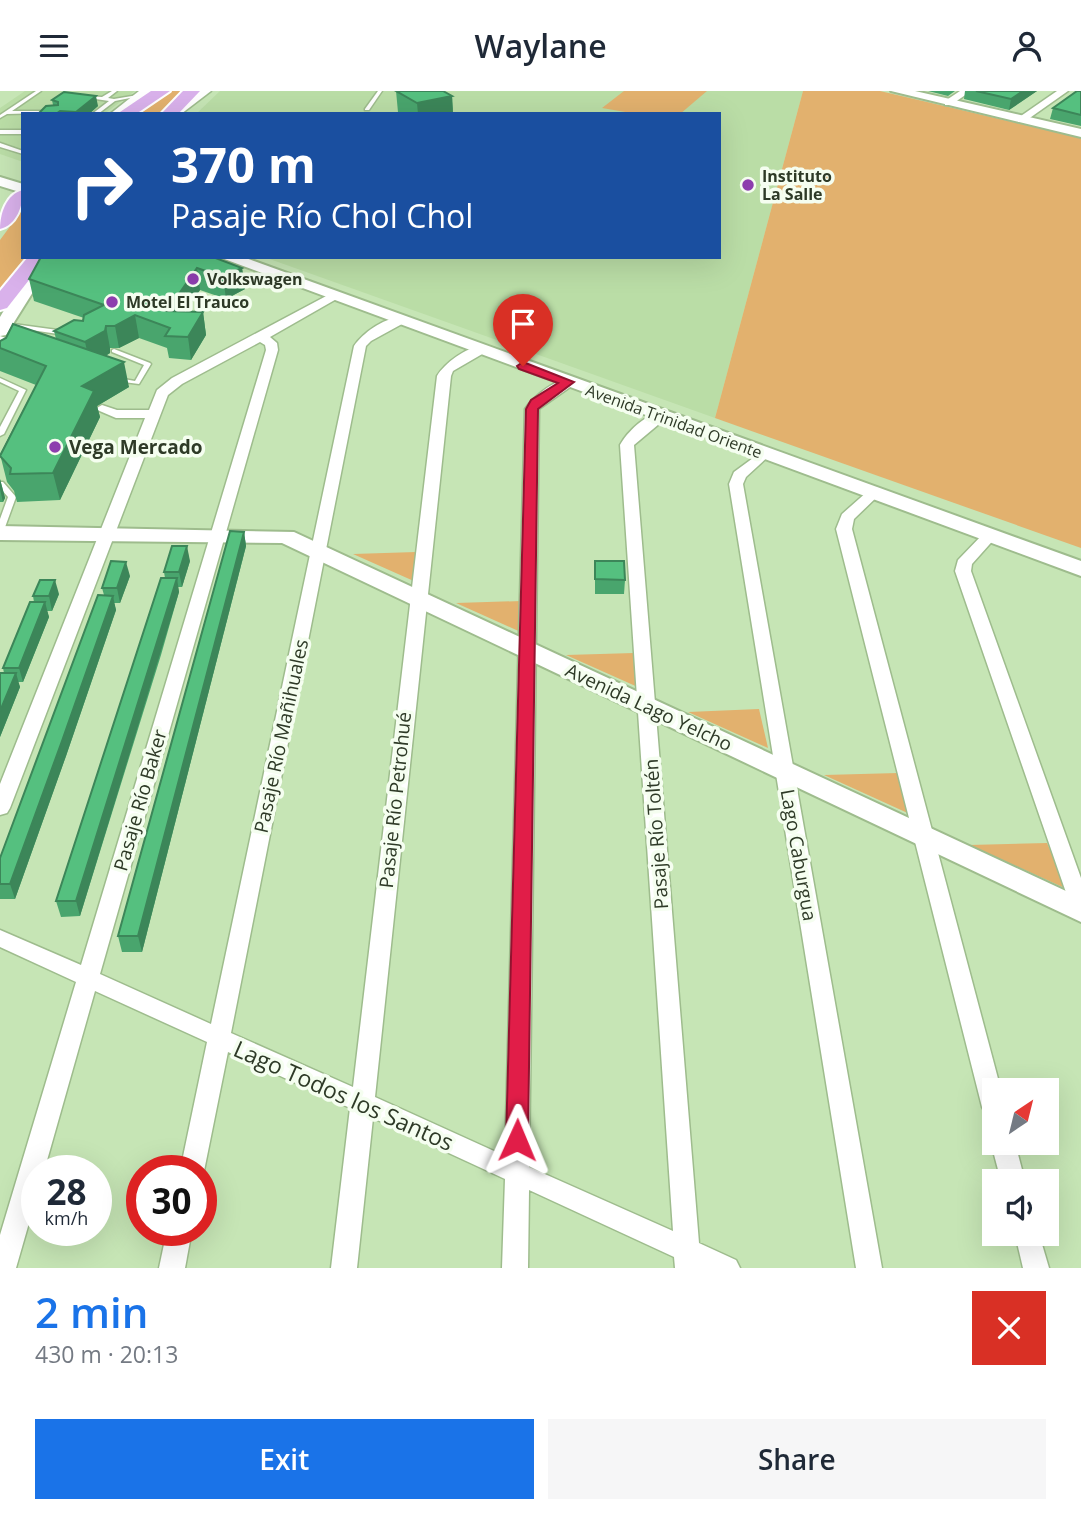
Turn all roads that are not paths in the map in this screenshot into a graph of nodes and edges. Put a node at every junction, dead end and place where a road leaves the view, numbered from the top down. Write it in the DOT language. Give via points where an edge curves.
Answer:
graph roads {
  1 [pos="39,91"];
  2 [pos="80,91"];
  3 [pos="115,91"];
  4 [pos="162,91"];
  5 [pos="191,91"];
  6 [pos="206,91"];
  7 [pos="380,91"];
  8 [pos="898,91"];
  9 [pos="966,91"];
  10 [pos="1063,91"];
  11 [pos="142,93"];
  12 [pos="103,99"];
  13 [pos="114,100"];
  14 [pos="948,103"];
  15 [pos="50,110"];
  16 [pos="367,111"];
  17 [pos="42,112"];
  18 [pos="97,112"];
  19 [pos="118,112"];
  20 [pos="128,112"];
  21 [pos="173,112"];
  22 [pos="174,112"];
  23 [pos="6,113"];
  24 [pos="21,113"];
  25 [pos="0,117"];
  26 [pos="1021,120"];
  27 [pos="1,130"];
  28 [pos="21,132"];
  29 [pos="1081,134"];
  30 [pos="0,145"];
  31 [pos="21,152"];
  32 [pos="0,167"];
  33 [pos="21,175"];
  34 [pos="0,181"];
  35 [pos="15,199"];
  36 [pos="0,224"];
  37 [pos="232,259"];
  38 [pos="36,262"];
  39 [pos="334,297"];
  40 [pos="0,304"];
  41 [pos="398,321"];
  42 [pos="1,331"];
  43 [pos="67,334"];
  44 [pos="260,336"];
  45 [pos="76,337"];
  46 [pos="57,339"];
  47 [pos="25,346"];
  48 [pos="479,350"];
  49 [pos="114,351"];
  50 [pos="104,375"];
  51 [pos="0,380"];
  52 [pos="568,382"];
  53 [pos="102,409"];
  54 [pos="154,414"];
  55 [pos="660,416"];
  56 [pos="0,434"];
  57 [pos="764,454"];
  58 [pos="0,484"];
  59 [pos="873,493"];
  60 [pos="0,531"];
  61 [pos="107,534"];
  62 [pos="218,534"];
  63 [pos="989,536"];
  64 [pos="318,551"];
  65 [pos="1081,569"];
  66 [pos="419,599"];
  67 [pos="527,650"];
  68 [pos="646,706"];
  69 [pos="785,771"];
  70 [pos="0,808"];
  71 [pos="924,837"];
  72 [pos="1081,909"];
  73 [pos="0,938"];
  74 [pos="88,977"];
  75 [pos="219,1038"];
  76 [pos="986,1078"];
  77 [pos="363,1103"];
  78 [pos="195,1155"];
  79 [pos="516,1173"];
  80 [pos="177,1246"];
  81 [pos="1030,1246"];
  82 [pos="687,1259"];
  83 [pos="3,1268"];
  84 [pos="172,1268"];
  85 [pos="344,1268"];
  86 [pos="515,1268"];
  87 [pos="727,1268"];
  88 [pos="870,1268"];
  89 [pos="1036,1268"];
  1 -- 23 [label="lane"];
  2 -- 12 [label="lane" via="79,97"];
  3 -- 12 [label="lane"];
  4 -- 20 [label="main road"];
  5 -- 21 [label="main road"];
  6 -- 22 [label="street"];
  7 -- 16 [label="lane"];
  8 -- 14 [label="street"];
  9 -- 14 [label="street"];
  10 -- 26 [label="street"];
  11 -- 13 [label="lane"];
  11 -- 19 [label="street"];
  12 -- 13 [label="lane"];
  13 -- 18 [label="lane"];
  14 -- 26 [label="street"];
  15 -- 17 [label="lane"];
  23 -- 24 [label="lane"];
  23 -- 25 [label="lane"];
  26 -- 29 [label="street"];
  27 -- 28 [label="lane"];
  30 -- 31 [label="lane"];
  32 -- 33 [label="street"];
  34 -- 35 [label="street"];
  35 -- 36 [label="main road"];
  37 -- 39 [label="street, Avenida Trinidad Oriente"];
  38 -- 40 [label="main road"];
  38 -- 42 [label="street"];
  39 -- 41 [label="street, Avenida Trinidad Oriente"];
  39 -- 44 [label="street"];
  41 -- 48 [label="street, Avenida Trinidad Oriente"];
  41 -- 64 [label="street, Pasaje Río Mañihuales" via="360,346"];
  42 -- 43 [label="lane"];
  42 -- 47 [label="lane"];
  43 -- 45 [label="lane"];
  43 -- 46 [label="lane"];
  44 -- 54 [label="street" via="171,384"];
  44 -- 62 [label="street, Pasaje Río Baker" via="272,350"];
  48 -- 52 [label="street, Avenida Trinidad Oriente"];
  48 -- 66 [label="street, Pasaje Río Petrohué" via="444,376"];
  49 -- 50 [label="lane" via="148,364 145,374 133,384"];
  51 -- 56 [label="lane" via="23,390"];
  52 -- 55 [label="street, Avenida Trinidad Oriente"];
  52 -- 67 [label="street" via="532,409"];
  53 -- 54 [label="street" via="116,414"];
  54 -- 61 [label="street"];
  55 -- 57 [label="street, Avenida Trinidad Oriente"];
  55 -- 68 [label="street, Pasaje Río Toltén" via="627,445"];
  57 -- 59 [label="street, Avenida Trinidad Oriente"];
  57 -- 69 [label="street, Lago Caburgua" via="739,475 736,484"];
  58 -- 60 [label="lane" via="12,497"];
  59 -- 63 [label="street, Avenida Trinidad Oriente"];
  59 -- 71 [label="street" via="844,525"];
  60 -- 61 [label="street, Avenida Lago Yelcho"];
  61 -- 62 [label="street, Avenida Lago Yelcho"];
  61 -- 70 [label="street"];
  62 -- 64 [label="street, Avenida Lago Yelcho" via="281,535"];
  62 -- 74 [label="street, Pasaje Río Baker"];
  63 -- 65 [label="street, Avenida Trinidad Oriente"];
  63 -- 72 [label="street" via="964,563 963,571"];
  64 -- 66 [label="street, Avenida Lago Yelcho"];
  64 -- 75 [label="street, Pasaje Río Mañihuales"];
  66 -- 67 [label="street, Avenida Lago Yelcho"];
  66 -- 77 [label="street, Pasaje Río Petrohué"];
  67 -- 68 [label="street, Avenida Lago Yelcho"];
  67 -- 79 [label="street"];
  68 -- 69 [label="street, Avenida Lago Yelcho"];
  68 -- 82 [label="street, Pasaje Río Toltén"];
  69 -- 71 [label="street, Avenida Lago Yelcho"];
  69 -- 88 [label="street, Lago Caburgua"];
  71 -- 72 [label="street, Avenida Lago Yelcho"];
  71 -- 76 [label="street"];
  73 -- 74 [label="street, Lago Todos los Santos"];
  74 -- 75 [label="street, Lago Todos los Santos"];
  74 -- 83 [label="street, Pasaje Río Baker"];
  75 -- 77 [label="street, Lago Todos los Santos"];
  75 -- 78 [label="street, Pasaje Río Mañihuales"];
  77 -- 79 [label="street, Lago Todos los Santos"];
  77 -- 85 [label="street, Pasaje Río Petrohué"];
  79 -- 82 [label="street, Lago Todos los Santos"];
  79 -- 86 [label="street"];
  80 -- 84 [label="street"];
  81 -- 89 [label="street"];
  82 -- 87 [label="street, Lago Todos los Santos"];
}
